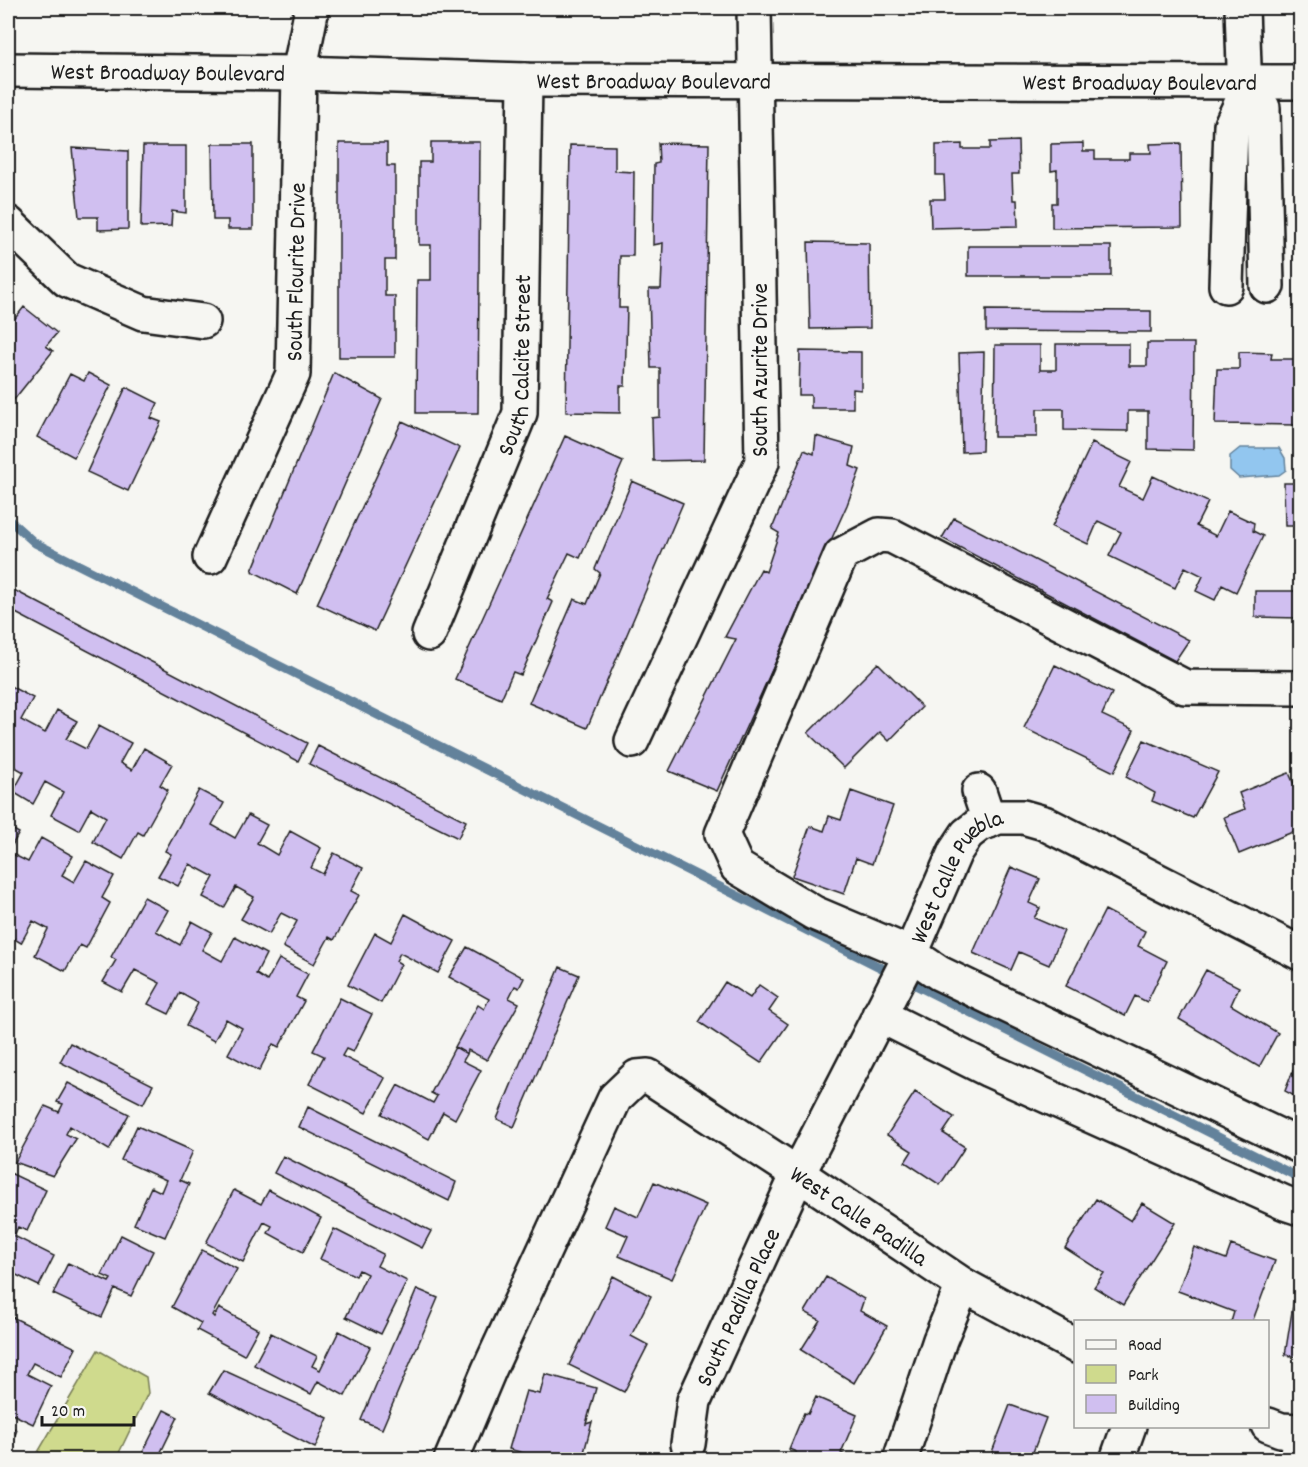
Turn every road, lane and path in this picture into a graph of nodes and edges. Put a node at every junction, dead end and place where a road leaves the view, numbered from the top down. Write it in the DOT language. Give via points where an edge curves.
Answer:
graph roads {
  1 [pos="312,8"];
  2 [pos="754,8"];
  3 [pos="1242,8"];
  4 [pos="8,70"];
  5 [pos="299,74"];
  6 [pos="525,80"];
  7 [pos="756,80"];
  8 [pos="1300,82"];
  9 [pos="1245,88"];
  10 [pos="8,223"];
  11 [pos="1226,286"];
  12 [pos="1267,286"];
  13 [pos="203,321"];
  14 [pos="210,557"];
  15 [pos="429,634"];
  16 [pos="1300,688"];
  17 [pos="632,741"];
  18 [pos="1300,953"];
  19 [pos="910,956"];
  20 [pos="885,1005"];
  21 [pos="1300,1146"];
  22 [pos="798,1174"];
  23 [pos="1300,1208"];
  24 [pos="963,1285"];
  25 [pos="1074,1346"];
  26 [pos="1269,1425"];
  27 [pos="1128,1428"];
  28 [pos="1300,1431"];
  29 [pos="1300,1441"];
  30 [pos="688,1444"];
  31 [pos="451,1460"];
  32 [pos="900,1460"];
  33 [pos="1117,1460"];
  34 [pos="1295,1460"];
  1 -- 5 [label="street, South Flourite Drive"];
  2 -- 7 [label="street, South Azurite Drive"];
  3 -- 9 [label="street"];
  4 -- 5 [label="street, West Broadway Boulevard"];
  5 -- 6 [label="street, West Broadway Boulevard"];
  5 -- 14 [label="street, South Flourite Drive" via="293,374"];
  6 -- 7 [label="street, West Broadway Boulevard"];
  6 -- 15 [label="street, South Calcite Street" via="520,413"];
  7 -- 9 [label="street, West Broadway Boulevard"];
  7 -- 17 [label="street, South Azurite Drive" via="762,462"];
  8 -- 9 [label="street, West Broadway Boulevard"];
  9 -- 11 [label="street" via="1231,125"];
  9 -- 12 [label="street" via="1263,108"];
  10 -- 13 [label="street" via="67,280 143,313"];
  16 -- 19 [label="street" via="1185,687 892,536 879,535 842,555 722,834 737,867 814,913"];
  18 -- 19 [label="street, West Calle Puebla" via="1044,823 1023,817 998,817 984,806 955,852"];
  19 -- 20 [label="street, West Calle Puebla"];
  19 -- 21 [label="street"];
  20 -- 22 [label="street, West Calle Puebla"];
  20 -- 23 [label="street" via="989,1070"];
  22 -- 24 [label="street, West Calle Padilla"];
  22 -- 30 [label="street, South Padilla Place" via="694,1401"];
  22 -- 31 [label="street, West Calle Padilla" via="648,1076 637,1077 615,1098"];
  24 -- 25 [label="street, West Calle Padilla"];
  24 -- 32 [label="street" via="940,1340"];
  26 -- 28 [label="street"];
  27 -- 33 [label="street"];
  29 -- 34 [label="street"];
}
